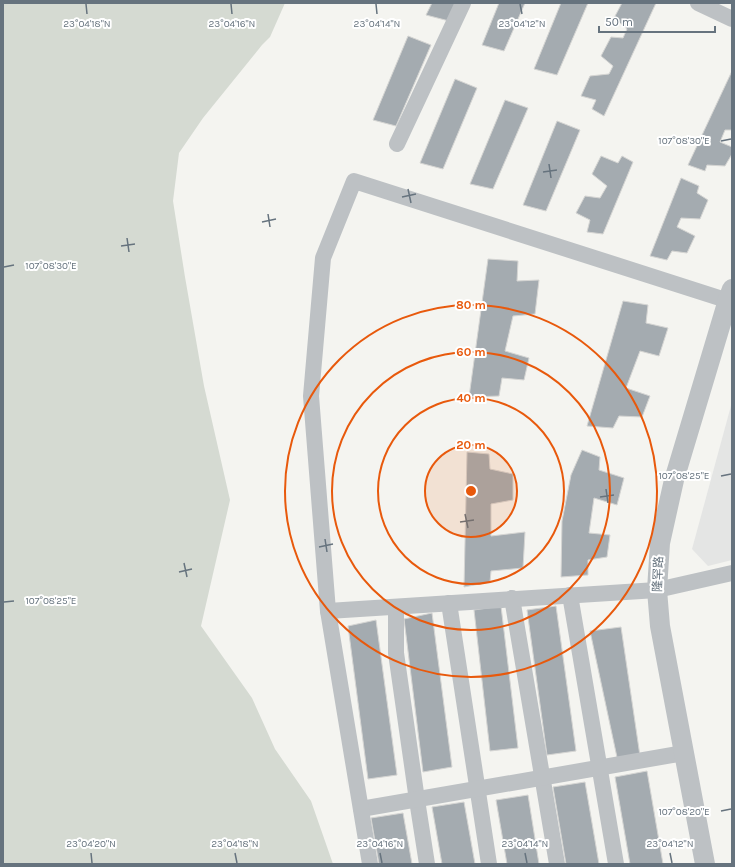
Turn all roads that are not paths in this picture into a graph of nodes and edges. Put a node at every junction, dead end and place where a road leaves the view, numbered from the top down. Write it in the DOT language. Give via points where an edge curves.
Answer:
graph roads {
  1 [pos="463,3"];
  2 [pos="698,3"];
  3 [pos="732,19"];
  4 [pos="397,144"];
  5 [pos="731,297"];
  6 [pos="732,573"];
  7 [pos="657,590"];
  8 [pos="570,595"];
  9 [pos="512,598"];
  10 [pos="449,603"];
  11 [pos="396,607"];
  12 [pos="328,611"];
  13 [pos="684,753"];
  14 [pos="599,768"];
  15 [pos="542,778"];
  16 [pos="477,789"];
  17 [pos="417,800"];
  18 [pos="361,809"];
  19 [pos="370,864"];
  20 [pos="427,864"];
  21 [pos="489,864"];
  22 [pos="557,864"];
  23 [pos="616,864"];
  24 [pos="705,864"];
  1 -- 4 [label="street"];
  2 -- 3 [label="street"];
  5 -- 7 [label="street, 隆罕路" via="674,480 660,543"];
  5 -- 12 [label="street" via="354,181 323,258 311,396"];
  6 -- 7 [label="street"];
  7 -- 8 [label="street"];
  7 -- 13 [label="street, 隆罕路" via="660,626"];
  8 -- 9 [label="street"];
  8 -- 14 [label="street"];
  9 -- 10 [label="street"];
  9 -- 15 [label="street"];
  10 -- 11 [label="street"];
  10 -- 16 [label="street"];
  11 -- 12 [label="street"];
  11 -- 17 [label="street" via="396,653"];
  12 -- 18 [label="street"];
  13 -- 14 [label="street"];
  13 -- 24 [label="street, 隆罕路"];
  14 -- 15 [label="street"];
  14 -- 23 [label="street"];
  15 -- 16 [label="street"];
  15 -- 22 [label="street"];
  16 -- 17 [label="street"];
  16 -- 21 [label="street"];
  17 -- 18 [label="street"];
  17 -- 20 [label="street"];
  18 -- 19 [label="street"];
}
